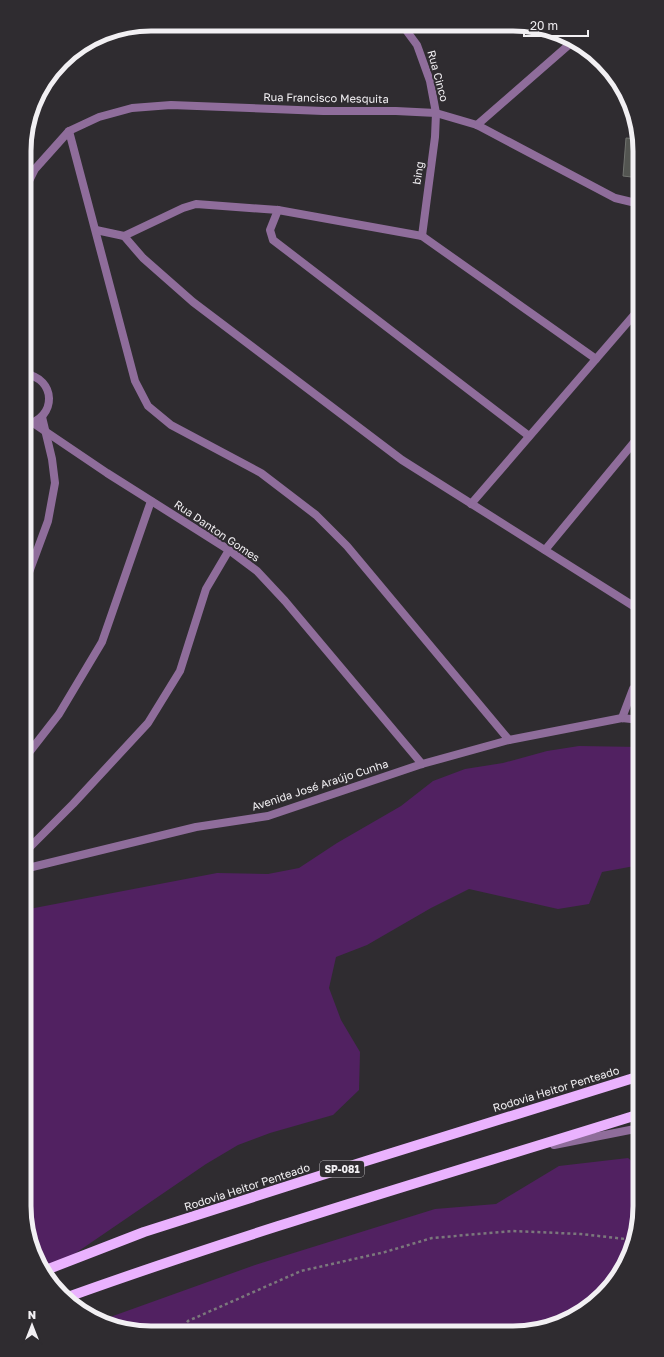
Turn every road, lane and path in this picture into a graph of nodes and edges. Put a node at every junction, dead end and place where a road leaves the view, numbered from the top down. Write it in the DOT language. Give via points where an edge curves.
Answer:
graph roads {
  1 [pos="407,31"];
  2 [pos="569,45"];
  3 [pos="436,113"];
  4 [pos="477,125"];
  5 [pos="69,131"];
  6 [pos="31,177"];
  7 [pos="633,202"];
  8 [pos="278,210"];
  9 [pos="96,230"];
  10 [pos="124,236"];
  11 [pos="422,236"];
  12 [pos="633,316"];
  13 [pos="596,359"];
  14 [pos="31,376"];
  15 [pos="42,417"];
  16 [pos="31,423"];
  17 [pos="31,425"];
  18 [pos="46,431"];
  19 [pos="529,436"];
  20 [pos="633,443"];
  21 [pos="151,501"];
  22 [pos="471,504"];
  23 [pos="229,550"];
  24 [pos="545,550"];
  25 [pos="31,567"];
  26 [pos="633,603"];
  27 [pos="633,689"];
  28 [pos="622,718"];
  29 [pos="633,719"];
  30 [pos="509,740"];
  31 [pos="31,749"];
  32 [pos="422,764"];
  33 [pos="31,846"];
  34 [pos="31,867"];
  35 [pos="633,1078"];
  36 [pos="633,1116"];
  37 [pos="633,1129"];
  38 [pos="522,1151"];
  39 [pos="628,1239"];
  40 [pos="49,1269"];
  41 [pos="72,1296"];
  42 [pos="184,1326"];
  1 -- 3 [label="street, Rua Cinco" via="417,45 430,81"];
  2 -- 4 [label="street"];
  3 -- 4 [label="street, Rua Francisco Mesquita"];
  3 -- 5 [label="street, Rua Francisco Mesquita" via="171,105 132,108 99,117"];
  3 -- 11 [label="street, bing"];
  4 -- 7 [label="street, Rua Francisco Mesquita" via="615,198"];
  5 -- 6 [label="street, Rua Francisco Mesquita" via="35,169"];
  5 -- 9 [label="street"];
  8 -- 10 [label="street" via="196,204"];
  8 -- 11 [label="street"];
  8 -- 19 [label="street" via="270,230 273,240"];
  9 -- 10 [label="street"];
  9 -- 30 [label="street" via="135,381 148,406 170,425 261,473 316,515 347,546"];
  10 -- 22 [label="street" via="143,258 193,302 402,460"];
  11 -- 13 [label="street"];
  12 -- 13 [label="street"];
  13 -- 19 [label="street"];
  14 -- 15 [label="street" via="44,384 48,392 48,407"];
  15 -- 16 [label="street"];
  15 -- 18 [label="street"];
  17 -- 18 [label="street, Rua Danton Gomes"];
  18 -- 21 [label="street, Rua Danton Gomes"];
  18 -- 25 [label="street" via="55,484 48,521"];
  19 -- 22 [label="street"];
  20 -- 24 [label="street"];
  21 -- 23 [label="street, Rua Danton Gomes"];
  21 -- 31 [label="street" via="102,642 59,714"];
  22 -- 24 [label="street"];
  23 -- 32 [label="street, Rua Danton Gomes" via="257,571 286,601"];
  23 -- 33 [label="street" via="206,589 180,671 148,723"];
  24 -- 26 [label="street"];
  27 -- 28 [label="street"];
  28 -- 29 [label="street, Avenida José Araújo Cunha"];
  28 -- 30 [label="street, Avenida José Araújo Cunha"];
  30 -- 32 [label="street, Avenida José Araújo Cunha"];
  32 -- 34 [label="street, Avenida José Araújo Cunha" via="268,816 196,827"];
  35 -- 40 [label="main road, Rodovia Heitor Penteado / SP-081" via="144,1232"];
  36 -- 38 [label="main road"];
  37 -- 38 [label="street"];
  38 -- 41 [label="main road" via="353,1203"];
  39 -- 42 [label="path" via="513,1231 432,1238 385,1252 301,1271 188,1321"];
}
